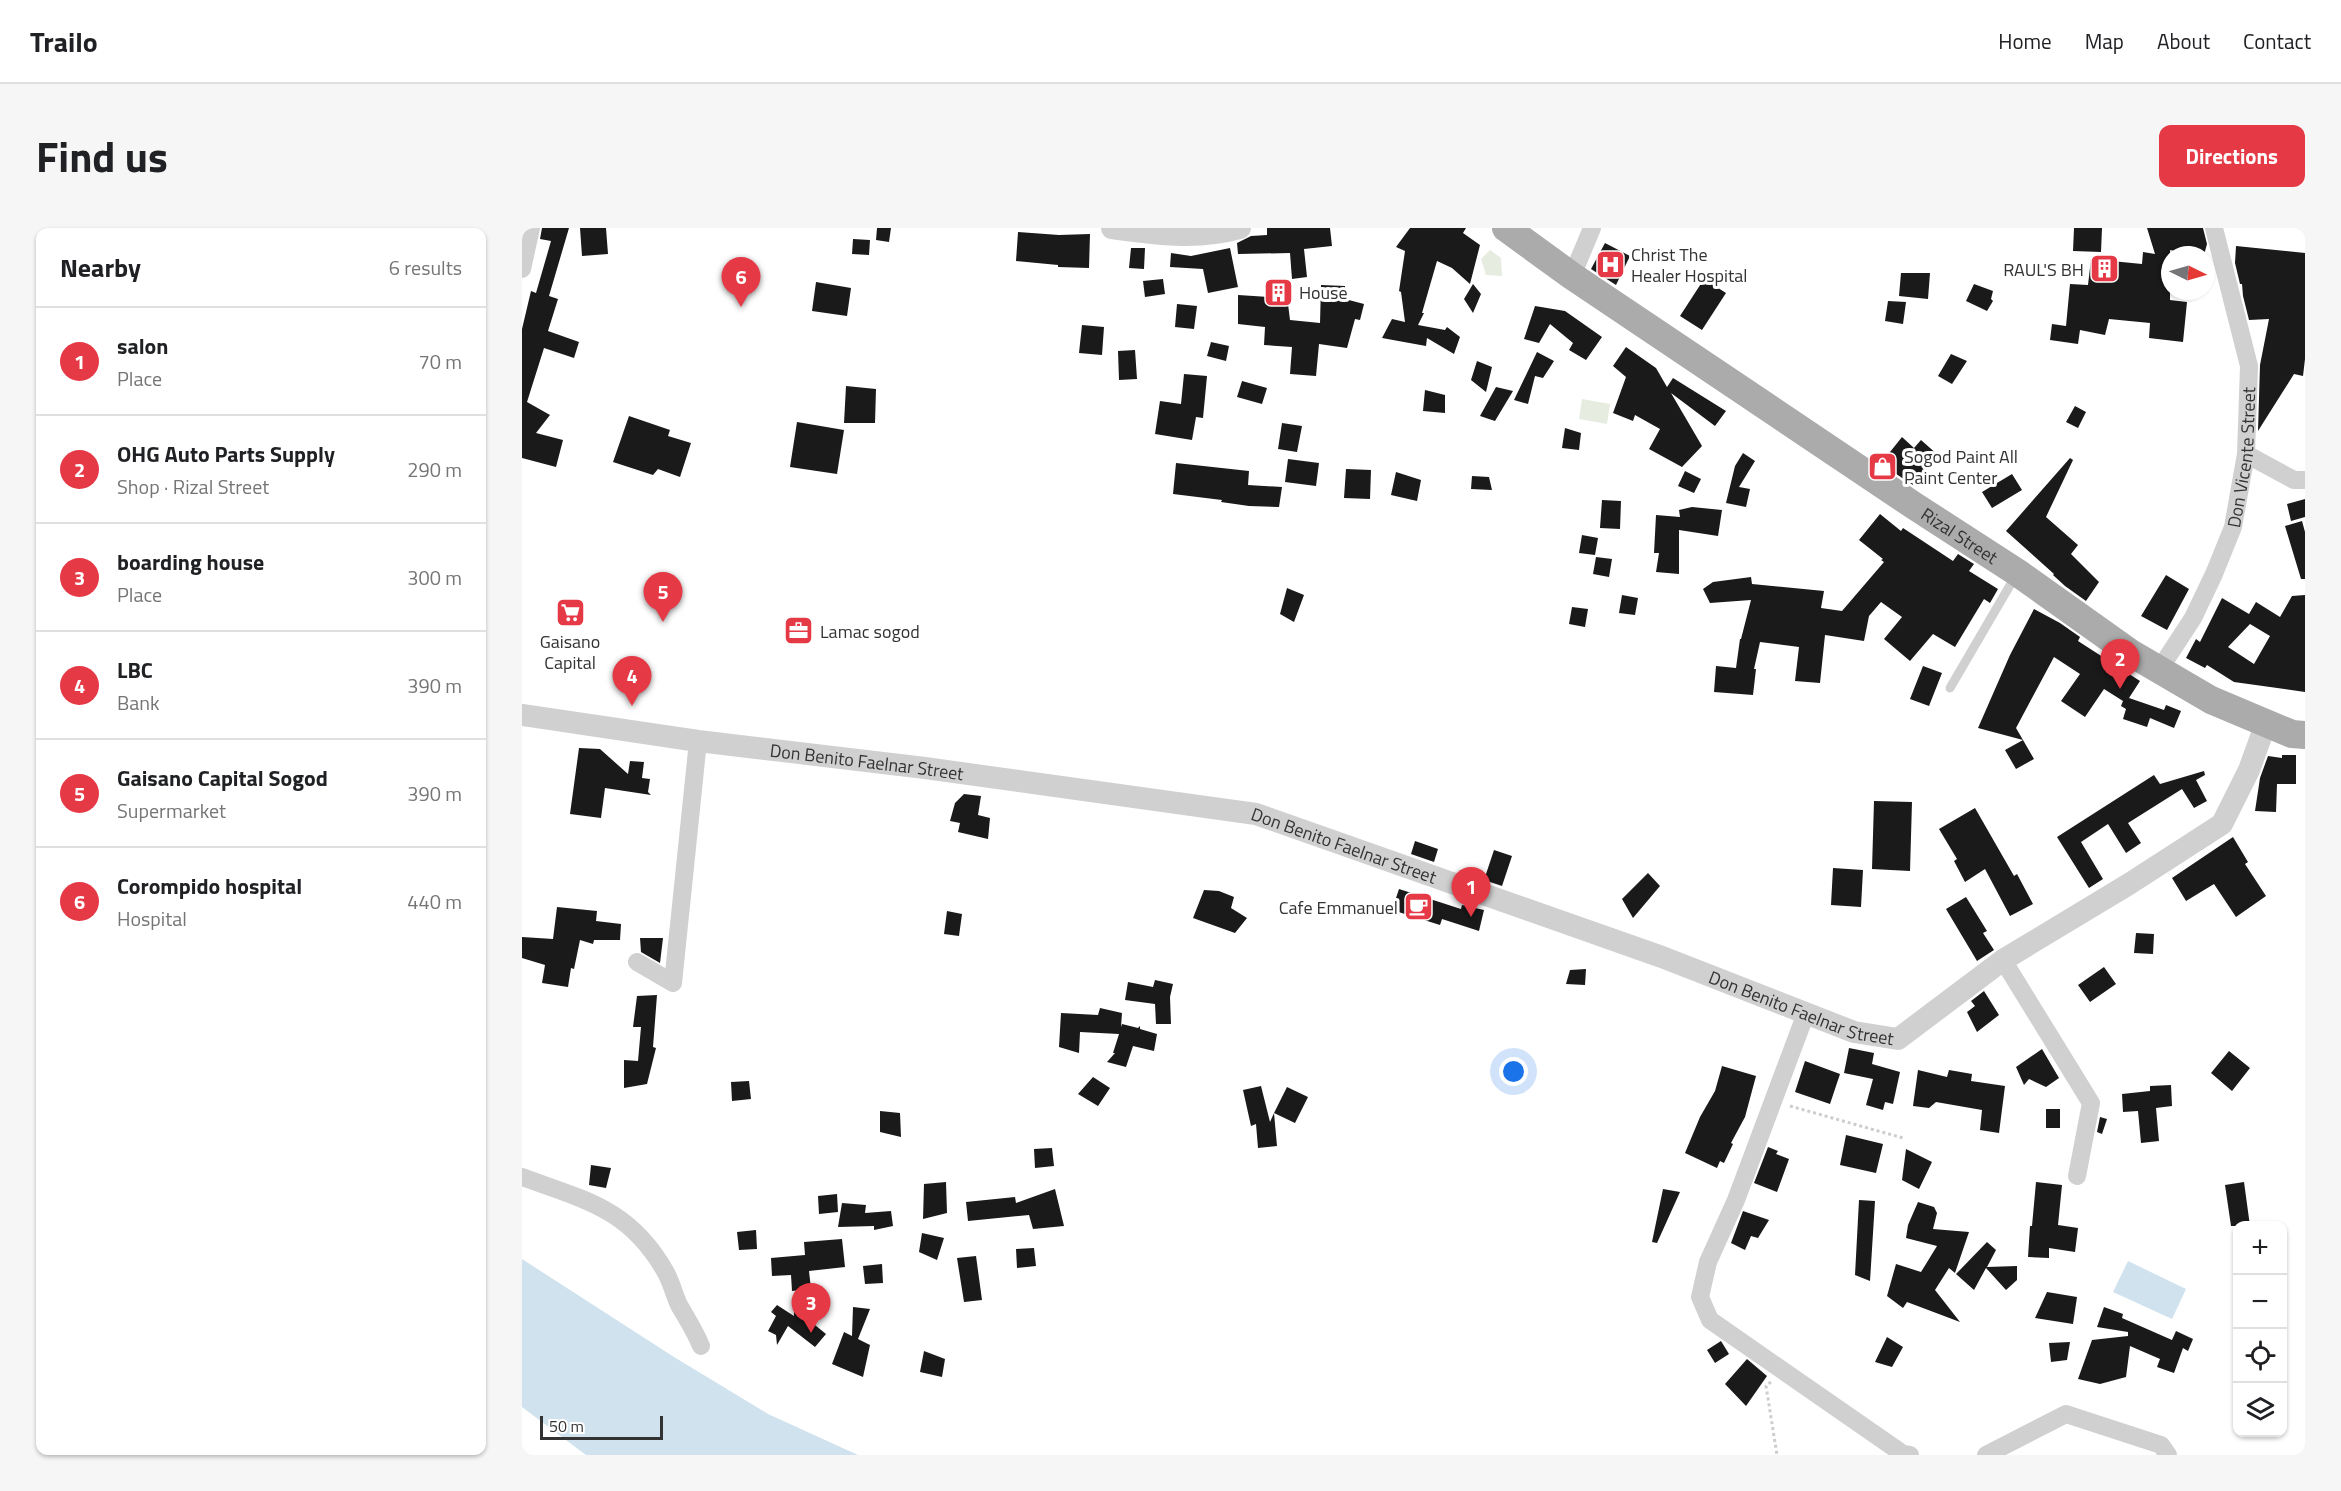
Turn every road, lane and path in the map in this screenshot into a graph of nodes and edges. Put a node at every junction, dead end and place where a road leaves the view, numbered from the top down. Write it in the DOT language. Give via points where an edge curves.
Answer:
graph roads {
  1 [pos="531,228"];
  2 [pos="1112,228"];
  3 [pos="1240,228"];
  4 [pos="1506,228"];
  5 [pos="1593,228"];
  6 [pos="2214,228"];
  7 [pos="522,269"];
  8 [pos="1572,276"];
  9 [pos="2246,453"];
  10 [pos="2305,480"];
  11 [pos="2018,573"];
  12 [pos="2159,670"];
  13 [pos="1950,688"];
  14 [pos="522,715"];
  15 [pos="2292,735"];
  16 [pos="698,741"];
  17 [pos="2003,960"];
  18 [pos="637,962"];
  19 [pos="1806,1013"];
  20 [pos="1773,1101"];
  21 [pos="1903,1138"];
  22 [pos="2077,1176"];
  23 [pos="522,1177"];
  24 [pos="701,1346"];
  25 [pos="1784,1371"];
  26 [pos="1777,1455"];
  27 [pos="1906,1455"];
  28 [pos="1986,1455"];
  29 [pos="2168,1455"];
  1 -- 7 [label="street"];
  2 -- 3 [label="street" via="1180,236"];
  4 -- 8 [label="main road, Rizal Street"];
  5 -- 8 [label="street"];
  6 -- 9 [label="street, Don Vicente Street" via="2249,366"];
  8 -- 11 [label="main road, Rizal Street"];
  9 -- 10 [label="street" via="2294,480"];
  9 -- 12 [label="street, Don Vicente Street" via="2233,527 2193,618"];
  11 -- 12 [label="main road, Rizal Street"];
  11 -- 13 [label="lane"];
  12 -- 15 [label="main road, Rizal Street" via="2211,700"];
  14 -- 16 [label="street, Don Benito Faelnar Street"];
  15 -- 17 [label="street, Don Benito Faelnar Street" via="2249,770 2222,824"];
  16 -- 18 [label="street" via="673,983"];
  16 -- 19 [label="street, Don Benito Faelnar Street" via="1256,814 1662,957"];
  17 -- 19 [label="street, Don Benito Faelnar Street" via="1898,1039 1854,1032"];
  17 -- 22 [label="street" via="2091,1103"];
  19 -- 20 [label="street"];
  20 -- 21 [label="path"];
  20 -- 25 [label="street" via="1708,1262 1700,1298 1710,1320"];
  23 -- 24 [label="street" via="577,1195 615,1215 640,1236 666,1273"];
  25 -- 26 [label="path" via="1766,1386"];
  25 -- 27 [label="street"];
  28 -- 29 [label="street" via="2066,1414 2161,1445"];
}
